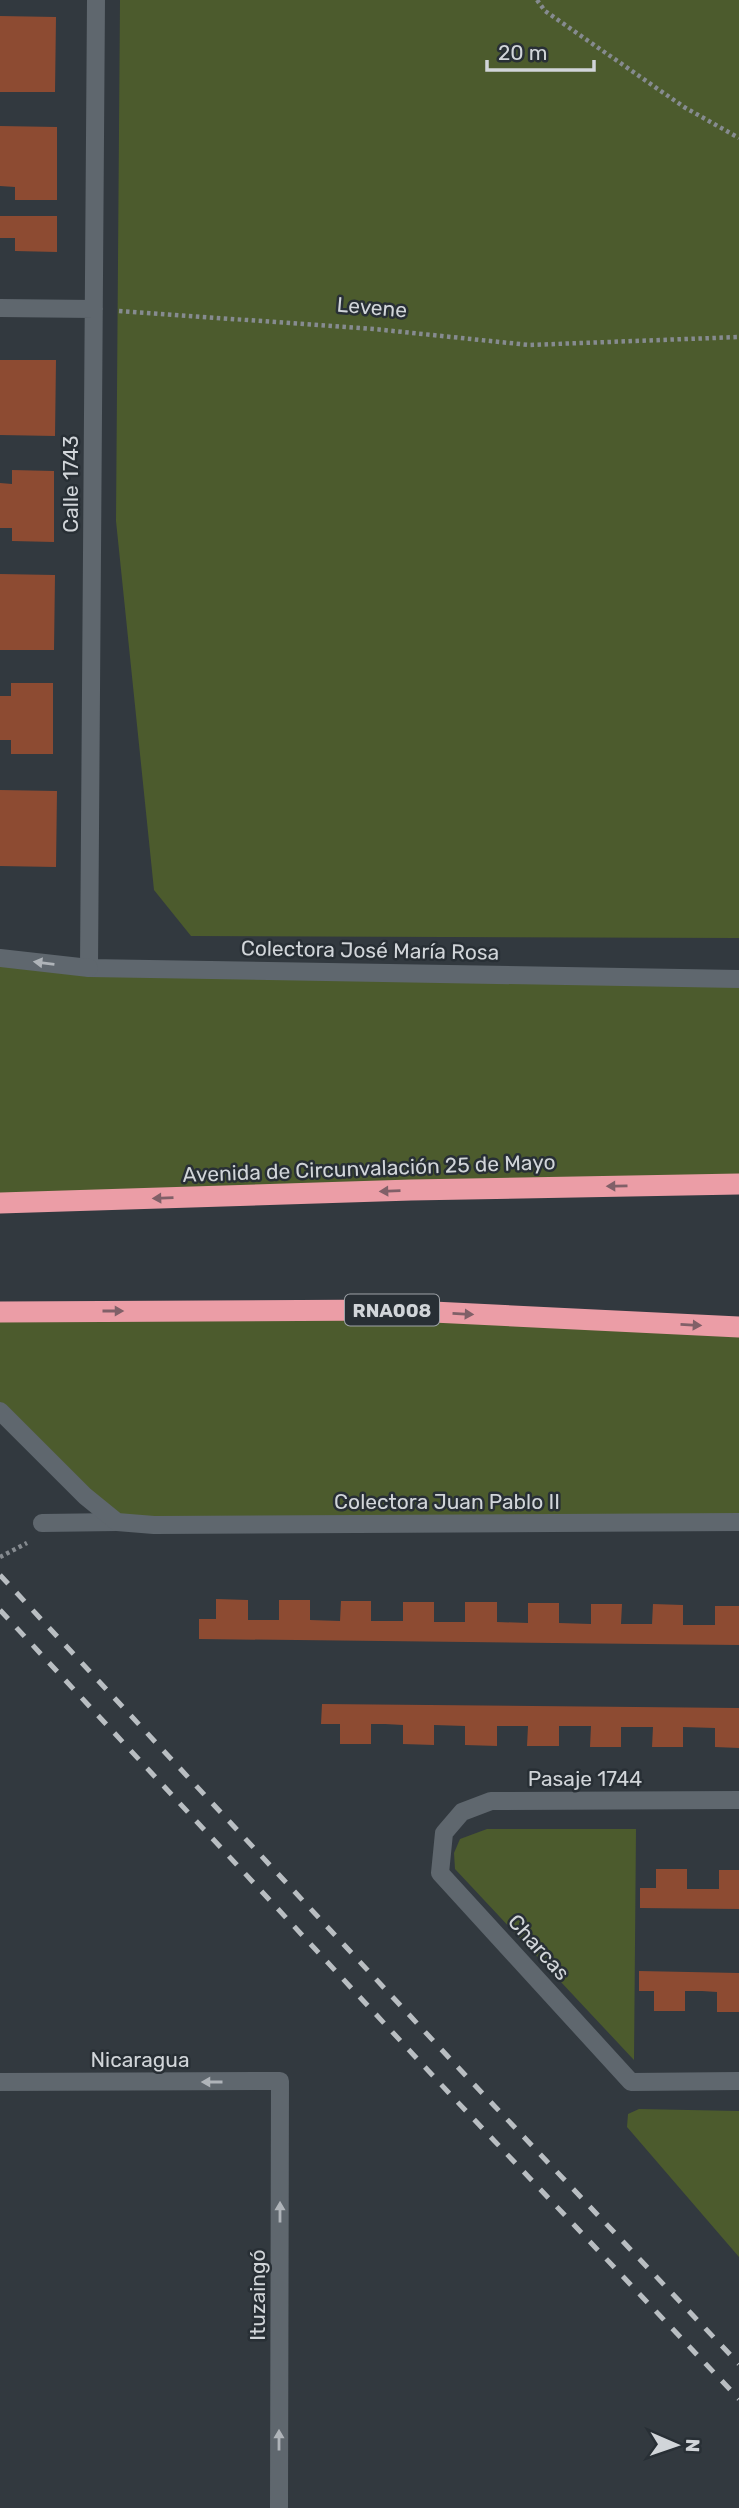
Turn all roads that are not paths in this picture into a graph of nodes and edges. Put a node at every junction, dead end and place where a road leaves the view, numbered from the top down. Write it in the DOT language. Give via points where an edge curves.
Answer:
graph roads {
  1 [pos="96,0"];
  2 [pos="0,308"];
  3 [pos="94,309"];
  4 [pos="0,958"];
  5 [pos="89,968"];
  6 [pos="739,979"];
  7 [pos="739,1176"];
  8 [pos="686,1184"];
  9 [pos="739,1184"];
  10 [pos="0,1203"];
  11 [pos="0,1312"];
  12 [pos="739,1327"];
  13 [pos="0,1411"];
  14 [pos="117,1522"];
  15 [pos="739,1522"];
  16 [pos="42,1523"];
  17 [pos="739,1800"];
  18 [pos="444,1833"];
  19 [pos="280,2081"];
  20 [pos="739,2081"];
  21 [pos="0,2082"];
  22 [pos="279,2508"];
  1 -- 3 [label="street, Calle 1743"];
  2 -- 3 [label="street"];
  3 -- 5 [label="street, Calle 1743"];
  5 -- 4 [label="street, Colectora José María Rosa, one-way"];
  5 -- 6 [label="street, Colectora José María Rosa"];
  7 -- 8 [label="highway"];
  8 -- 9 [label="highway, Avenida de Circunvalación 25 de Mayo"];
  8 -- 10 [label="highway, Avenida de Circunvalación 25 de Mayo, one-way"];
  11 -- 12 [label="highway, RNA008, one-way" via="392,1310"];
  13 -- 14 [label="street"];
  14 -- 15 [label="street, Colectora Juan Pablo II"];
  14 -- 16 [label="street"];
  17 -- 18 [label="street, Pasaje 1744" via="491,1801 462,1812"];
  18 -- 20 [label="street, Charcas" via="440,1872 631,2082"];
  19 -- 21 [label="street, Nicaragua, one-way"];
  22 -- 19 [label="street, Ituzaingó, one-way"];
}
